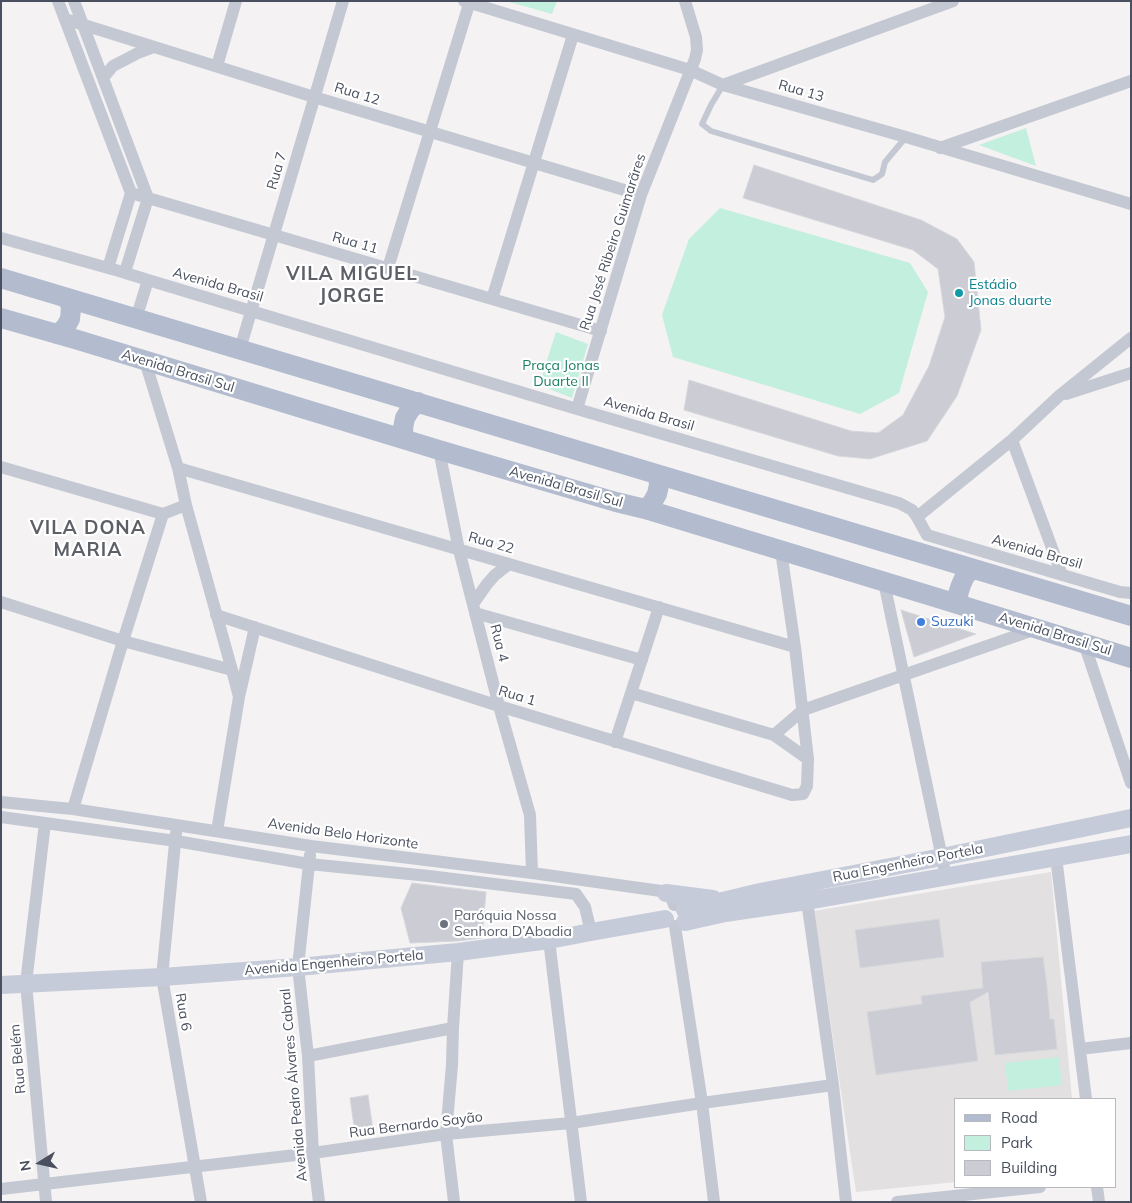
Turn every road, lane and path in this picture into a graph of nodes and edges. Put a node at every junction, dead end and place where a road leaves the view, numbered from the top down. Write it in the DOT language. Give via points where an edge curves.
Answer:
graph roads {
  1 [pos="58,1"];
  2 [pos="74,1"];
  3 [pos="236,1"];
  4 [pos="343,1"];
  5 [pos="685,1"];
  6 [pos="953,1"];
  7 [pos="468,2"];
  8 [pos="65,19"];
  9 [pos="84,25"];
  10 [pos="574,35"];
  11 [pos="154,47"];
  12 [pos="217,66"];
  13 [pos="690,70"];
  14 [pos="103,78"];
  15 [pos="1131,82"];
  16 [pos="723,85"];
  17 [pos="314,97"];
  18 [pos="430,132"];
  19 [pos="906,137"];
  20 [pos="940,148"];
  21 [pos="534,163"];
  22 [pos="130,193"];
  23 [pos="642,195"];
  24 [pos="148,198"];
  25 [pos="1131,204"];
  26 [pos="274,235"];
  27 [pos="1,238"];
  28 [pos="108,268"];
  29 [pos="388,268"];
  30 [pos="124,272"];
  31 [pos="1,278"];
  32 [pos="148,280"];
  33 [pos="68,298"];
  34 [pos="492,298"];
  35 [pos="91,305"];
  36 [pos="252,311"];
  37 [pos="1,318"];
  38 [pos="136,318"];
  39 [pos="601,330"];
  40 [pos="58,334"];
  41 [pos="1131,338"];
  42 [pos="78,340"];
  43 [pos="240,349"];
  44 [pos="145,361"];
  45 [pos="1131,373"];
  46 [pos="1059,396"];
  47 [pos="397,398"];
  48 [pos="418,402"];
  49 [pos="577,409"];
  50 [pos="384,433"];
  51 [pos="404,439"];
  52 [pos="1012,440"];
  53 [pos="439,450"];
  54 [pos="1,467"];
  55 [pos="178,468"];
  56 [pos="658,475"];
  57 [pos="679,482"];
  58 [pos="186,505"];
  59 [pos="645,509"];
  60 [pos="163,514"];
  61 [pos="668,516"];
  62 [pos="917,517"];
  63 [pos="923,544"];
  64 [pos="459,550"];
  65 [pos="781,551"];
  66 [pos="953,563"];
  67 [pos="509,564"];
  68 [pos="972,569"];
  69 [pos="1062,575"];
  70 [pos="884,582"];
  71 [pos="1131,593"];
  72 [pos="950,601"];
  73 [pos="1,602"];
  74 [pos="658,608"];
  75 [pos="474,609"];
  76 [pos="216,615"];
  77 [pos="1131,616"];
  78 [pos="255,627"];
  79 [pos="1037,629"];
  80 [pos="123,640"];
  81 [pos="1084,643"];
  82 [pos="795,647"];
  83 [pos="1131,658"];
  84 [pos="642,660"];
  85 [pos="232,670"];
  86 [pos="904,675"];
  87 [pos="631,693"];
  88 [pos="239,697"];
  89 [pos="500,706"];
  90 [pos="803,710"];
  91 [pos="774,735"];
  92 [pos="615,742"];
  93 [pos="808,759"];
  94 [pos="1131,783"];
  95 [pos="1,802"];
  96 [pos="73,809"];
  97 [pos="1,817"];
  98 [pos="1131,818"];
  99 [pos="45,824"];
  100 [pos="177,825"];
  101 [pos="217,830"];
  102 [pos="176,841"];
  103 [pos="1131,844"];
  104 [pos="311,846"];
  105 [pos="942,857"];
  106 [pos="1056,857"];
  107 [pos="308,864"];
  108 [pos="532,873"];
  109 [pos="946,877"];
  110 [pos="723,900"];
  111 [pos="807,901"];
  112 [pos="675,913"];
  113 [pos="591,932"];
  114 [pos="549,940"];
  115 [pos="458,952"];
  116 [pos="298,967"];
  117 [pos="162,977"];
  118 [pos="26,984"];
  119 [pos="1,985"];
  120 [pos="453,1028"];
  121 [pos="1131,1043"];
  122 [pos="1080,1049"];
  123 [pos="308,1056"];
  124 [pos="833,1085"];
  125 [pos="1086,1098"];
  126 [pos="702,1103"];
  127 [pos="571,1124"];
  128 [pos="446,1134"];
  129 [pos="313,1153"];
  130 [pos="195,1167"];
  131 [pos="44,1185"];
  132 [pos="1033,1188"];
  133 [pos="1097,1188"];
  134 [pos="1,1189"];
  135 [pos="962,1198"];
  136 [pos="46,1202"];
  137 [pos="201,1202"];
  138 [pos="319,1202"];
  139 [pos="454,1202"];
  140 [pos="581,1202"];
  141 [pos="714,1202"];
  142 [pos="846,1202"];
  143 [pos="897,1202"];
  144 [pos="1099,1202"];
  1 -- 8 [label="street"];
  2 -- 9 [label="street"];
  3 -- 12 [label="street"];
  4 -- 17 [label="street, Rua 7"];
  5 -- 13 [label="street, Rua José Ribeiro Guimarãres" via="697,43"];
  6 -- 16 [label="street"];
  7 -- 10 [label="street, Rua 13"];
  7 -- 18 [label="street"];
  8 -- 9 [label="street, Rua 12"];
  8 -- 22 [label="street"];
  9 -- 11 [label="street, Rua 12"];
  9 -- 14 [label="street"];
  10 -- 13 [label="street, Rua 13"];
  10 -- 21 [label="street"];
  11 -- 12 [label="street, Rua 12"];
  11 -- 14 [label="street" via="113,66"];
  12 -- 17 [label="street, Rua 12"];
  13 -- 16 [label="street, Rua 13"];
  13 -- 23 [label="street, Rua José Ribeiro Guimarãres"];
  14 -- 24 [label="street"];
  15 -- 20 [label="street"];
  16 -- 19 [label="street, Rua 13"];
  16 -- 19 [label="lane" via="702,124 711,131 873,180 882,174 885,162"];
  17 -- 18 [label="street, Rua 12"];
  17 -- 26 [label="street, Rua 7"];
  18 -- 21 [label="street, Rua 12"];
  18 -- 29 [label="street"];
  19 -- 20 [label="street, Rua 13"];
  20 -- 25 [label="street, Rua 13"];
  21 -- 23 [label="street, Rua 12"];
  21 -- 34 [label="street"];
  22 -- 24 [label="street, Rua 11"];
  22 -- 28 [label="street"];
  23 -- 39 [label="street, Rua José Ribeiro Guimarãres"];
  24 -- 26 [label="street, Rua 11"];
  24 -- 30 [label="street"];
  26 -- 29 [label="street, Rua 11"];
  26 -- 36 [label="street, Rua 7"];
  27 -- 28 [label="street, Avenida Brasil"];
  28 -- 30 [label="street, Avenida Brasil"];
  29 -- 34 [label="street, Rua 11"];
  30 -- 32 [label="street, Avenida Brasil"];
  31 -- 33 [label="main road"];
  32 -- 36 [label="street, Avenida Brasil"];
  32 -- 38 [label="street"];
  33 -- 35 [label="main road"];
  33 -- 40 [label="main road" via="70,318"];
  34 -- 39 [label="street, Rua 11"];
  35 -- 38 [label="main road"];
  35 -- 42 [label="main road" via="79,320"];
  36 -- 43 [label="street, Rua 7"];
  36 -- 49 [label="street, Avenida Brasil"];
  37 -- 40 [label="main road, Avenida Brasil Sul"];
  38 -- 43 [label="main road"];
  39 -- 49 [label="street, Rua José Ribeiro Guimarãres"];
  40 -- 42 [label="main road, Avenida Brasil Sul"];
  41 -- 46 [label="street"];
  42 -- 44 [label="main road, Avenida Brasil Sul"];
  43 -- 47 [label="main road"];
  44 -- 50 [label="main road, Avenida Brasil Sul"];
  44 -- 55 [label="street"];
  45 -- 46 [label="street"];
  46 -- 52 [label="street"];
  47 -- 48 [label="main road"];
  47 -- 50 [label="main road" via="398,414"];
  48 -- 51 [label="main road" via="405,418"];
  48 -- 56 [label="main road"];
  49 -- 62 [label="street, Avenida Brasil" via="899,503"];
  50 -- 51 [label="main road, Avenida Brasil Sul"];
  51 -- 53 [label="main road, Avenida Brasil Sul"];
  52 -- 62 [label="street"];
  52 -- 69 [label="street"];
  53 -- 59 [label="main road, Avenida Brasil Sul"];
  53 -- 64 [label="street, Rua 4"];
  54 -- 60 [label="street"];
  55 -- 58 [label="street"];
  55 -- 64 [label="street, Rua 22"];
  56 -- 57 [label="main road"];
  56 -- 59 [label="main road" via="657,494"];
  57 -- 61 [label="main road" via="668,497"];
  57 -- 63 [label="main road"];
  58 -- 60 [label="street"];
  58 -- 76 [label="street"];
  59 -- 61 [label="main road, Avenida Brasil Sul"];
  60 -- 80 [label="street"];
  61 -- 65 [label="main road, Avenida Brasil Sul"];
  62 -- 63 [label="street, Avenida Brasil"];
  63 -- 66 [label="main road"];
  63 -- 69 [label="street, Avenida Brasil"];
  64 -- 67 [label="street, Rua 22"];
  64 -- 75 [label="street, Rua 4"];
  65 -- 70 [label="main road, Avenida Brasil Sul"];
  65 -- 82 [label="street"];
  66 -- 68 [label="main road"];
  66 -- 72 [label="main road" via="952,583 947,591"];
  67 -- 74 [label="street, Rua 22"];
  67 -- 75 [label="street" via="487,584"];
  68 -- 72 [label="main road" via="965,576 958,594"];
  68 -- 77 [label="main road"];
  69 -- 71 [label="street, Avenida Brasil"];
  70 -- 72 [label="main road, Avenida Brasil Sul"];
  70 -- 86 [label="street"];
  72 -- 79 [label="main road, Avenida Brasil Sul"];
  73 -- 80 [label="street"];
  74 -- 82 [label="street, Rua 22"];
  74 -- 84 [label="street"];
  75 -- 84 [label="street"];
  75 -- 89 [label="street, Rua 4"];
  76 -- 78 [label="street, Rua 1"];
  76 -- 85 [label="street"];
  78 -- 88 [label="street"];
  78 -- 89 [label="street, Rua 1"];
  79 -- 81 [label="main road, Avenida Brasil Sul"];
  79 -- 86 [label="street"];
  80 -- 85 [label="street"];
  80 -- 96 [label="street"];
  81 -- 83 [label="main road, Avenida Brasil Sul"];
  81 -- 94 [label="street"];
  82 -- 90 [label="street"];
  84 -- 87 [label="street"];
  85 -- 88 [label="street"];
  86 -- 90 [label="street"];
  86 -- 105 [label="street"];
  87 -- 91 [label="street"];
  87 -- 92 [label="street"];
  88 -- 101 [label="street"];
  89 -- 92 [label="street, Rua 1"];
  89 -- 108 [label="street, Rua 4" via="530,815"];
  90 -- 91 [label="street"];
  90 -- 93 [label="street"];
  91 -- 93 [label="street"];
  92 -- 93 [label="street, Rua 1" via="792,795 802,794 807,786"];
  95 -- 96 [label="street, Avenida Belo Horizonte"];
  96 -- 100 [label="street, Avenida Belo Horizonte"];
  97 -- 99 [label="street"];
  98 -- 105 [label="street, Rua Engenheiro Portela"];
  99 -- 102 [label="street"];
  99 -- 118 [label="street, Rua Belém"];
  100 -- 101 [label="street, Avenida Belo Horizonte"];
  100 -- 102 [label="street, Rua 6"];
  101 -- 104 [label="street, Avenida Belo Horizonte"];
  102 -- 107 [label="street"];
  102 -- 117 [label="street, Rua 6"];
  103 -- 106 [label="street, Rua Engenheiro Portela"];
  104 -- 107 [label="street, Avenida Pedro Álvares Cabral"];
  104 -- 108 [label="street, Avenida Belo Horizonte"];
  105 -- 109 [label="street"];
  105 -- 110 [label="street, Rua Engenheiro Portela"];
  106 -- 109 [label="street, Rua Engenheiro Portela"];
  106 -- 122 [label="street"];
  107 -- 113 [label="street" via="576,894 585,907"];
  107 -- 116 [label="street, Avenida Pedro Álvares Cabral"];
  108 -- 112 [label="street, Avenida Belo Horizonte" via="661,892"];
  109 -- 111 [label="street, Rua Engenheiro Portela"];
  110 -- 112 [label="street, Rua Engenheiro Portela"];
  110 -- 112 [label="street"];
  111 -- 112 [label="street, Rua Engenheiro Portela" via="725,913"];
  111 -- 124 [label="street"];
  112 -- 113 [label="street, Avenida Engenheiro Portela"];
  112 -- 126 [label="street"];
  113 -- 114 [label="street, Avenida Engenheiro Portela"];
  114 -- 115 [label="street, Avenida Engenheiro Portela"];
  114 -- 127 [label="street"];
  115 -- 116 [label="street, Avenida Engenheiro Portela"];
  115 -- 120 [label="street"];
  116 -- 117 [label="street, Avenida Engenheiro Portela"];
  116 -- 123 [label="street, Avenida Pedro Álvares Cabral"];
  117 -- 118 [label="street, Avenida Engenheiro Portela"];
  117 -- 130 [label="street, Rua 6"];
  118 -- 119 [label="street, Avenida Engenheiro Portela"];
  118 -- 131 [label="street, Rua Belém"];
  120 -- 123 [label="street"];
  120 -- 128 [label="street"];
  121 -- 122 [label="street"];
  122 -- 125 [label="street"];
  123 -- 129 [label="street, Avenida Pedro Álvares Cabral"];
  124 -- 126 [label="street, Rua Bernardo Sayão"];
  124 -- 142 [label="street"];
  126 -- 127 [label="street, Rua Bernardo Sayão"];
  126 -- 141 [label="street"];
  127 -- 128 [label="street, Rua Bernardo Sayão"];
  127 -- 140 [label="street"];
  128 -- 129 [label="street, Rua Bernardo Sayão"];
  128 -- 139 [label="street"];
  129 -- 130 [label="street, Rua Bernardo Sayão"];
  129 -- 138 [label="street, Avenida Pedro Álvares Cabral"];
  130 -- 131 [label="street, Rua Bernardo Sayão"];
  130 -- 137 [label="street, Rua 6"];
  131 -- 134 [label="street, Rua Bernardo Sayão"];
  131 -- 136 [label="street, Rua Belém"];
  132 -- 135 [label="street"];
  133 -- 144 [label="street"];
  135 -- 143 [label="street"];
}
